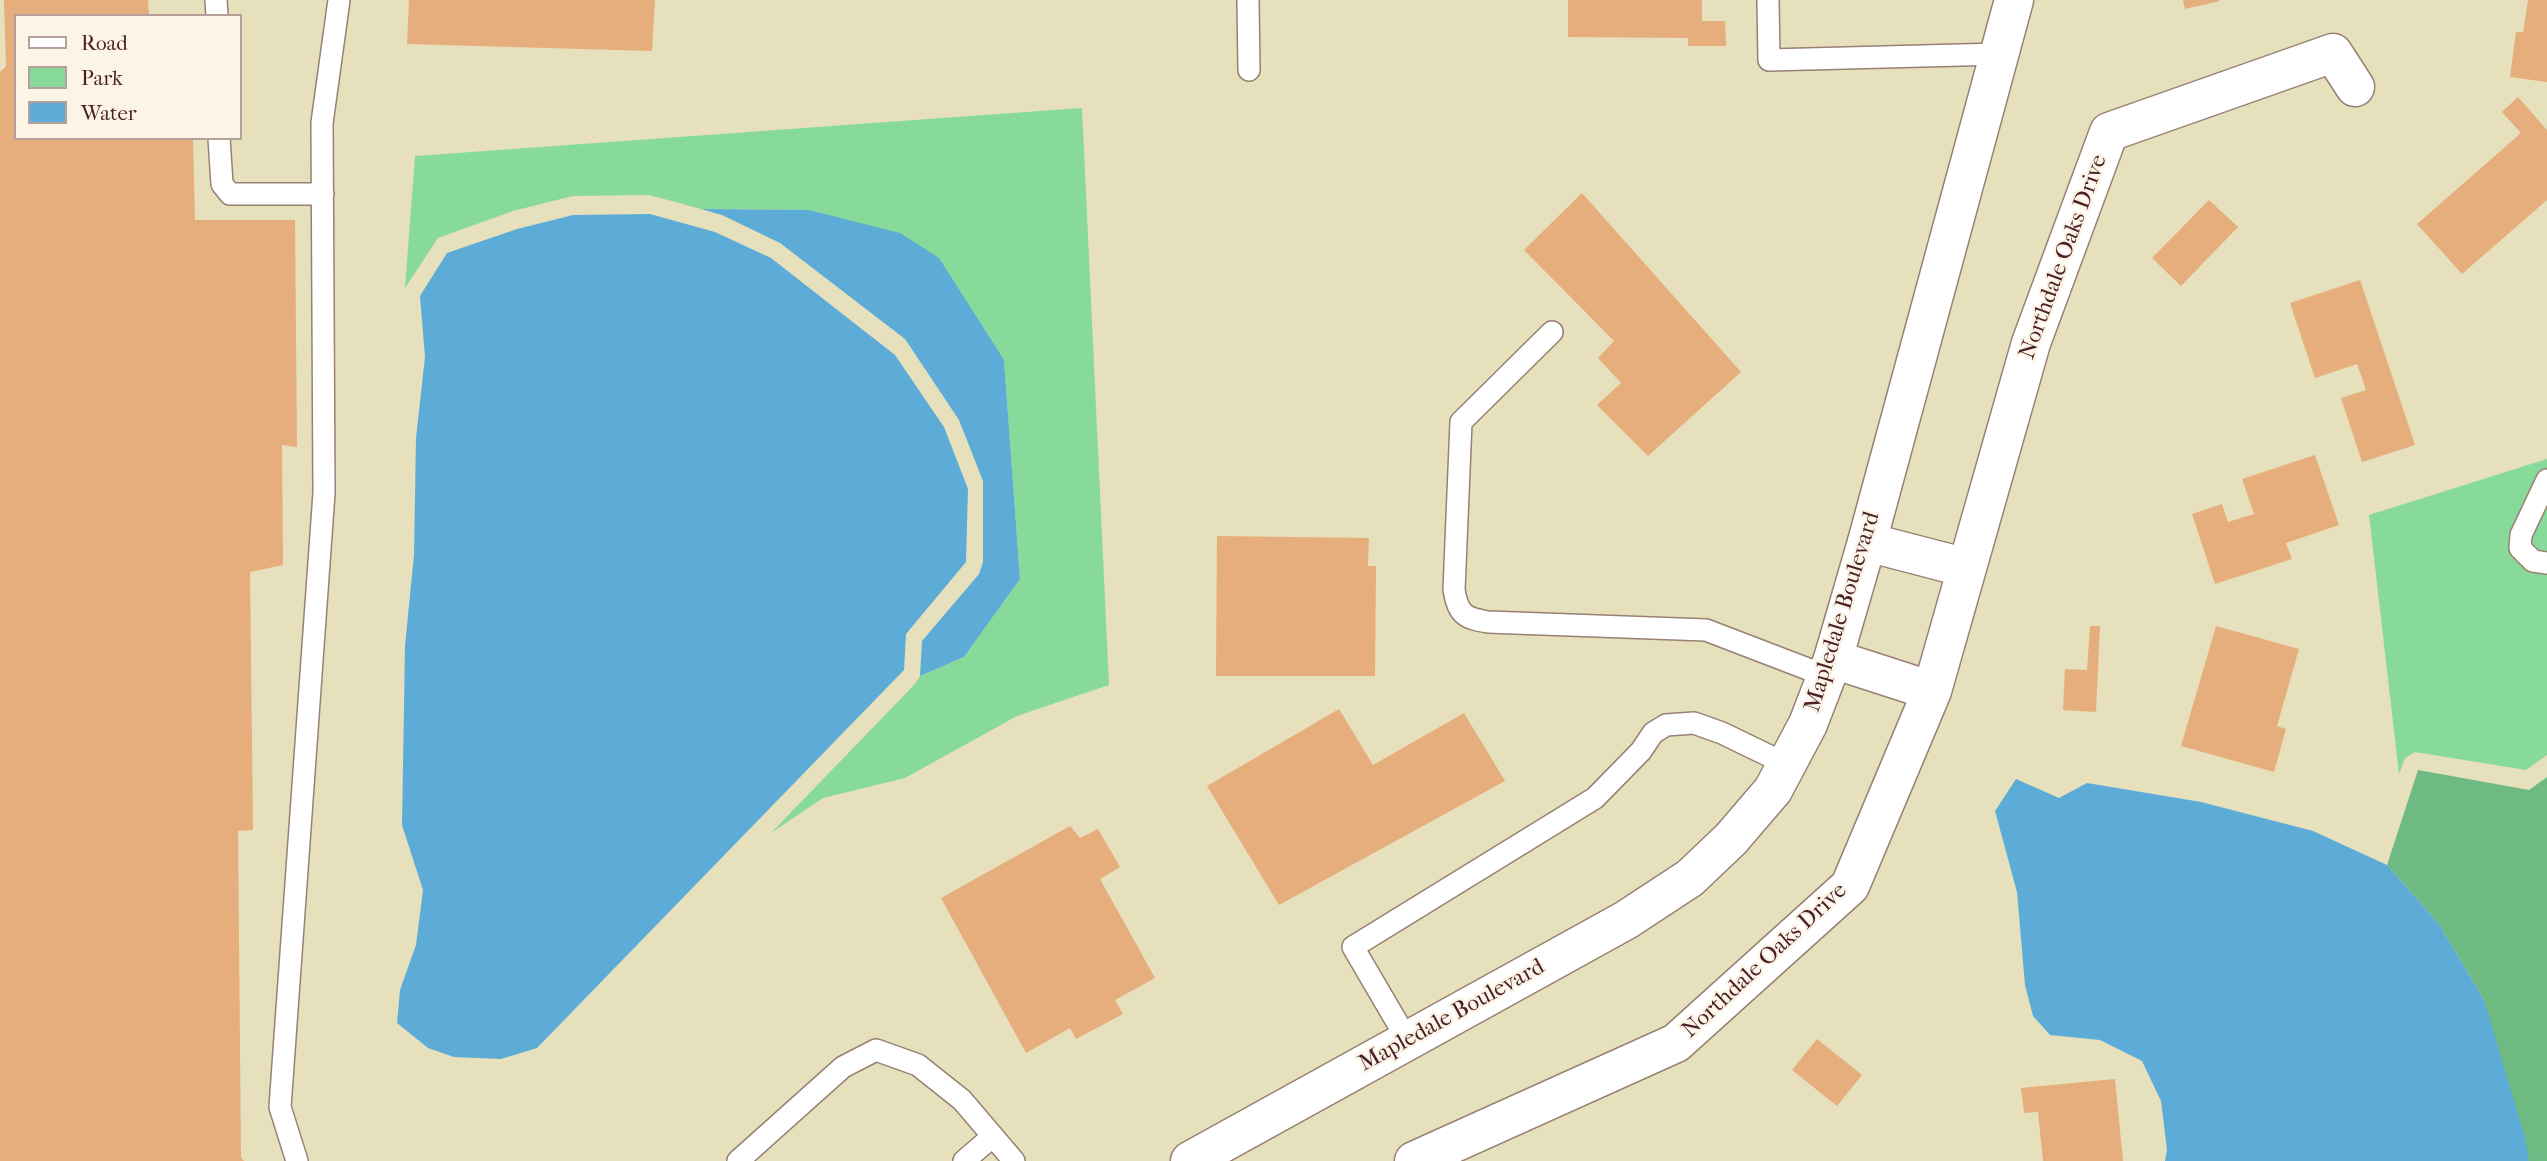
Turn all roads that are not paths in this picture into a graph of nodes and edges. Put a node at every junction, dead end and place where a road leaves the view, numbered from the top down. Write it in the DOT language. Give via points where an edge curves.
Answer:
graph roads {
  1 [pos="339,0"];
  2 [pos="1248,0"];
  3 [pos="1768,0"];
  4 [pos="2014,0"];
  5 [pos="1999,54"];
  6 [pos="1249,70"];
  7 [pos="2355,87"];
  8 [pos="219,140"];
  9 [pos="323,194"];
  10 [pos="1552,332"];
  11 [pos="2547,480"];
  12 [pos="1867,542"];
  13 [pos="2547,564"];
  14 [pos="1967,568"];
  15 [pos="1829,667"];
  16 [pos="1932,691"];
  17 [pos="1787,764"];
  18 [pos="1408,1041"];
  19 [pos="993,1136"];
  20 [pos="297,1161"];
  21 [pos="738,1161"];
  22 [pos="964,1161"];
  23 [pos="1014,1161"];
  24 [pos="1190,1161"];
  25 [pos="1414,1161"];
  1 -- 9 [label="lane" via="322,123"];
  2 -- 6 [label="lane"];
  3 -- 5 [label="lane" via="1769,60"];
  4 -- 5 [label="street, Mapledale Boulevard"];
  5 -- 12 [label="street, Mapledale Boulevard"];
  7 -- 14 [label="street, Northdale Oaks Drive" via="2333,53 2109,132 2031,343"];
  8 -- 9 [label="lane" via="222,184 230,194"];
  9 -- 20 [label="lane" via="324,493 280,1107"];
  10 -- 15 [label="lane" via="1461,422 1454,590 1460,612 1488,622 1706,630"];
  11 -- 13 [label="lane" via="2521,535 2520,548 2533,561"];
  12 -- 14 [label="street"];
  12 -- 15 [label="street, Mapledale Boulevard"];
  14 -- 16 [label="street, Northdale Oaks Drive"];
  15 -- 16 [label="street"];
  15 -- 17 [label="street, Mapledale Boulevard"];
  16 -- 25 [label="street, Northdale Oaks Drive" via="1850,886 1840,896 1676,1043"];
  17 -- 18 [label="street, Mapledale Boulevard" via="1773,790 1690,878 1626,920"];
  17 -- 18 [label="lane" via="1694,723 1666,725 1653,733 1594,798 1353,947"];
  18 -- 24 [label="street, Mapledale Boulevard"];
  19 -- 21 [label="lane" via="962,1100 918,1065 876,1050 843,1067"];
  19 -- 22 [label="lane"];
  19 -- 23 [label="lane"];
}
